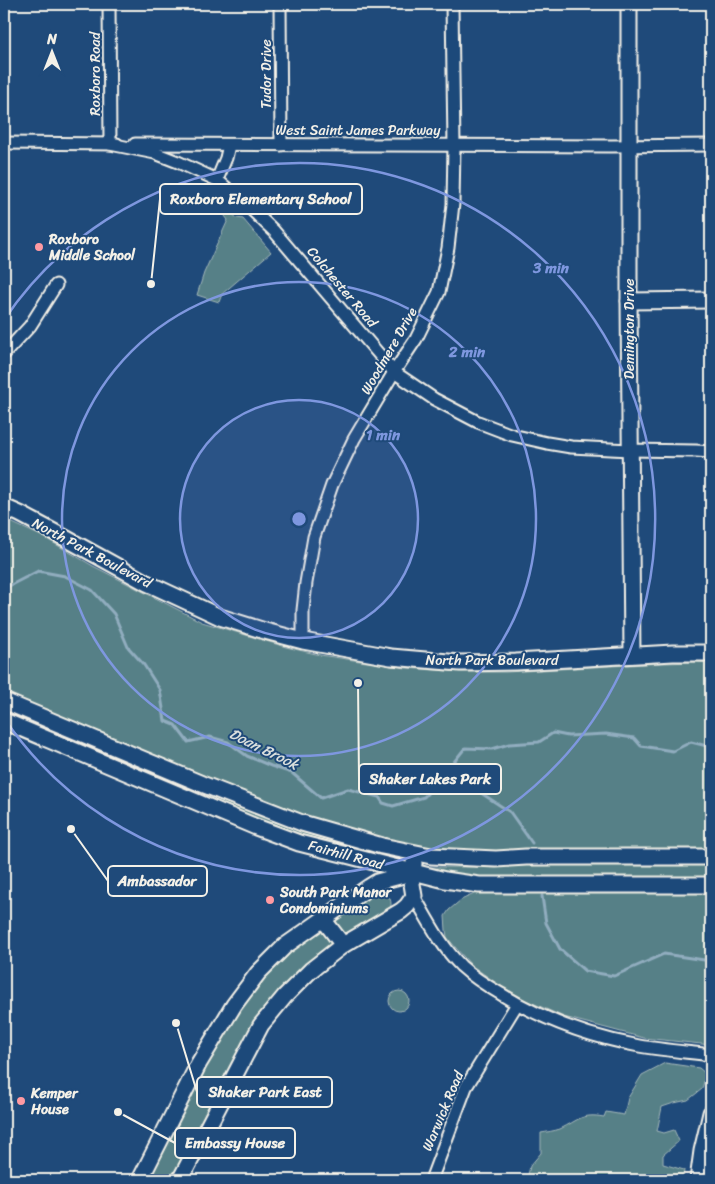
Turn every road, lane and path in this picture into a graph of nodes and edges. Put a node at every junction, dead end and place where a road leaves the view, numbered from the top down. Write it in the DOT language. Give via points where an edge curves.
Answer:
graph roads {
  1 [pos="109,4"];
  2 [pos="280,4"];
  3 [pos="452,4"];
  4 [pos="629,4"];
  5 [pos="4,143"];
  6 [pos="110,144"];
  7 [pos="229,145"];
  8 [pos="281,145"];
  9 [pos="711,145"];
  10 [pos="454,146"];
  11 [pos="629,146"];
  12 [pos="217,180"];
  13 [pos="56,284"];
  14 [pos="711,300"];
  15 [pos="629,301"];
  16 [pos="4,354"];
  17 [pos="394,372"];
  18 [pos="630,450"];
  19 [pos="711,452"];
  20 [pos="4,497"];
  21 [pos="4,507"];
  22 [pos="20,514"];
  23 [pos="303,642"];
  24 [pos="711,653"];
  25 [pos="632,655"];
  26 [pos="4,701"];
  27 [pos="4,721"];
  28 [pos="77,732"];
  29 [pos="70,748"];
  30 [pos="202,784"];
  31 [pos="194,802"];
  32 [pos="415,853"];
  33 [pos="711,857"];
  34 [pos="413,872"];
  35 [pos="711,885"];
  36 [pos="414,896"];
  37 [pos="322,919"];
  38 [pos="343,945"];
  39 [pos="517,1004"];
  40 [pos="711,1054"];
  41 [pos="711,1113"];
  42 [pos="140,1180"];
  43 [pos="180,1180"];
  44 [pos="431,1180"];
  45 [pos="698,1180"];
  1 -- 6 [label="street, Roxboro Road"];
  2 -- 8 [label="street, Tudor Drive"];
  3 -- 10 [label="street, Woodmere Drive"];
  4 -- 11 [label="main road, Demington Drive"];
  5 -- 6 [label="street, West Saint James Parkway"];
  6 -- 7 [label="street, West Saint James Parkway"];
  6 -- 12 [label="street, Colchester Road" via="155,154"];
  7 -- 8 [label="street, West Saint James Parkway"];
  7 -- 12 [label="street"];
  8 -- 10 [label="street, West Saint James Parkway"];
  9 -- 11 [label="street, West Saint James Parkway"];
  10 -- 11 [label="street, West Saint James Parkway"];
  10 -- 17 [label="street, Woodmere Drive" via="453,204 439,292 416,339"];
  11 -- 15 [label="main road, Demington Drive"];
  12 -- 17 [label="street, Colchester Road" via="274,230"];
  13 -- 16 [label="street" via="30,326"];
  14 -- 15 [label="main road"];
  15 -- 18 [label="main road, Demington Drive"];
  17 -- 18 [label="street, Colchester Road" via="456,411 512,435 571,447"];
  17 -- 23 [label="street, Woodmere Drive" via="354,439 332,485 314,537 303,610"];
  18 -- 19 [label="street, Colchester Road"];
  18 -- 25 [label="main road, Demington Drive"];
  20 -- 22 [label="street"];
  21 -- 22 [label="main road, North Park Boulevard"];
  22 -- 23 [label="main road, North Park Boulevard" via="147,583 220,618"];
  23 -- 25 [label="main road, North Park Boulevard" via="391,658 460,662"];
  24 -- 25 [label="main road, North Park Boulevard"];
  26 -- 28 [label="main road, Fairhill Road"];
  27 -- 29 [label="main road, Fairhill Road"];
  28 -- 29 [label="main road"];
  28 -- 30 [label="main road, Fairhill Road"];
  29 -- 31 [label="main road, Fairhill Road"];
  30 -- 31 [label="street"];
  30 -- 32 [label="main road, Fairhill Road" via="302,823"];
  31 -- 34 [label="main road, Fairhill Road" via="299,843"];
  32 -- 33 [label="main road, Fairhill Road" via="496,859"];
  32 -- 34 [label="main road"];
  34 -- 35 [label="main road, Fairhill Road" via="479,885"];
  34 -- 36 [label="main road"];
  34 -- 37 [label="main road" via="377,882"];
  36 -- 38 [label="main road" via="401,911"];
  36 -- 39 [label="street" via="446,949 461,966"];
  37 -- 38 [label="main road"];
  37 -- 42 [label="main road" via="285,946 258,973 234,1005 199,1063"];
  38 -- 43 [label="main road" via="311,970 261,1025"];
  39 -- 40 [label="street" via="551,1020 608,1039"];
  39 -- 44 [label="street, Warwick Road" via="466,1087"];
  41 -- 45 [label="main road"];
}
